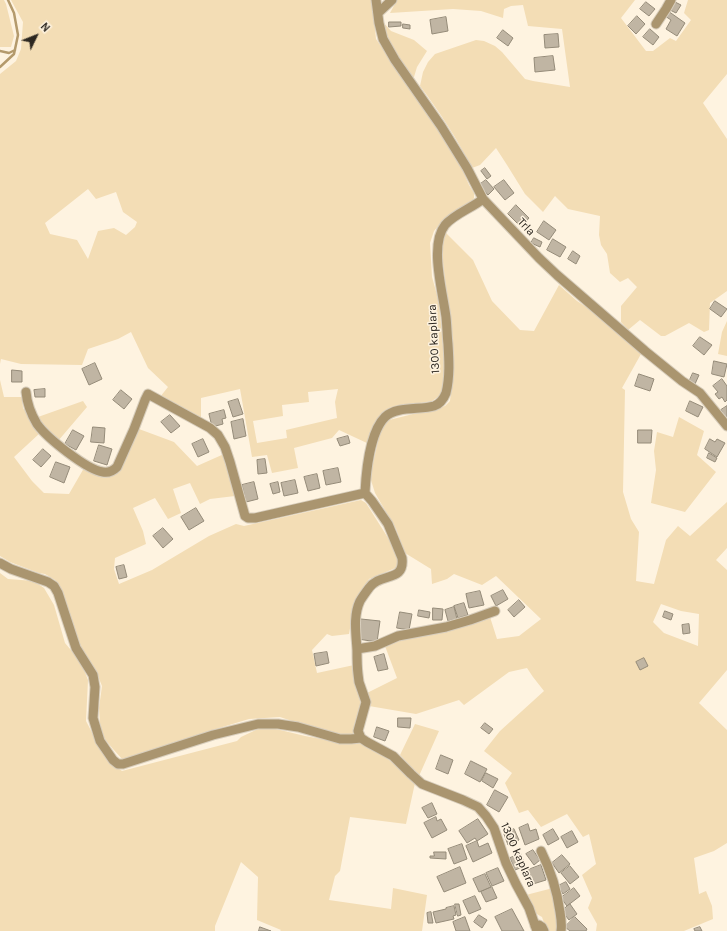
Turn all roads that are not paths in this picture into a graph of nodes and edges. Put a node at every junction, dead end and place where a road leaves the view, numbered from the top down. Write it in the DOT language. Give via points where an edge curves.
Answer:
graph roads {
  1 [pos="376,0"];
  2 [pos="392,0"];
  3 [pos="671,0"];
  4 [pos="378,13"];
  5 [pos="656,24"];
  6 [pos="483,199"];
  7 [pos="26,392"];
  8 [pos="727,426"];
  9 [pos="364,493"];
  10 [pos="0,562"];
  11 [pos="496,611"];
  12 [pos="357,649"];
  13 [pos="361,738"];
  14 [pos="541,851"];
  15 [pos="536,928"];
  16 [pos="544,931"];
  17 [pos="561,931"];
  1 -- 4 [label="street, Trla"];
  2 -- 4 [label="street"];
  3 -- 5 [label="street"];
  4 -- 6 [label="street, Trla" via="382,39 442,126"];
  6 -- 8 [label="street, Trla" via="557,275 645,351 700,393"];
  6 -- 9 [label="street, 1300 kaplara" via="445,225 438,243 449,370 444,398 434,406 409,408 386,416 377,428 371,448"];
  7 -- 9 [label="street" via="30,412 46,434 87,466 102,472 117,467 148,394 210,428 225,447 245,516 248,518"];
  9 -- 12 [label="street" via="388,524 403,562 400,572 375,582 360,602 355,626"];
  10 -- 13 [label="street" via="10,569 54,586 76,648 93,675 93,718 96,730 100,741 118,764 213,734 258,724 298,727 340,739"];
  11 -- 12 [label="street" via="446,627 403,635 375,646"];
  12 -- 13 [label="street" via="359,682 366,702 358,731"];
  13 -- 15 [label="street, 1300 kaplara" via="393,756 422,784 463,800 486,816 494,828 506,863 529,908"];
  14 -- 17 [label="street" via="556,887"];
  15 -- 16 [label="street" via="539,925"];
}
